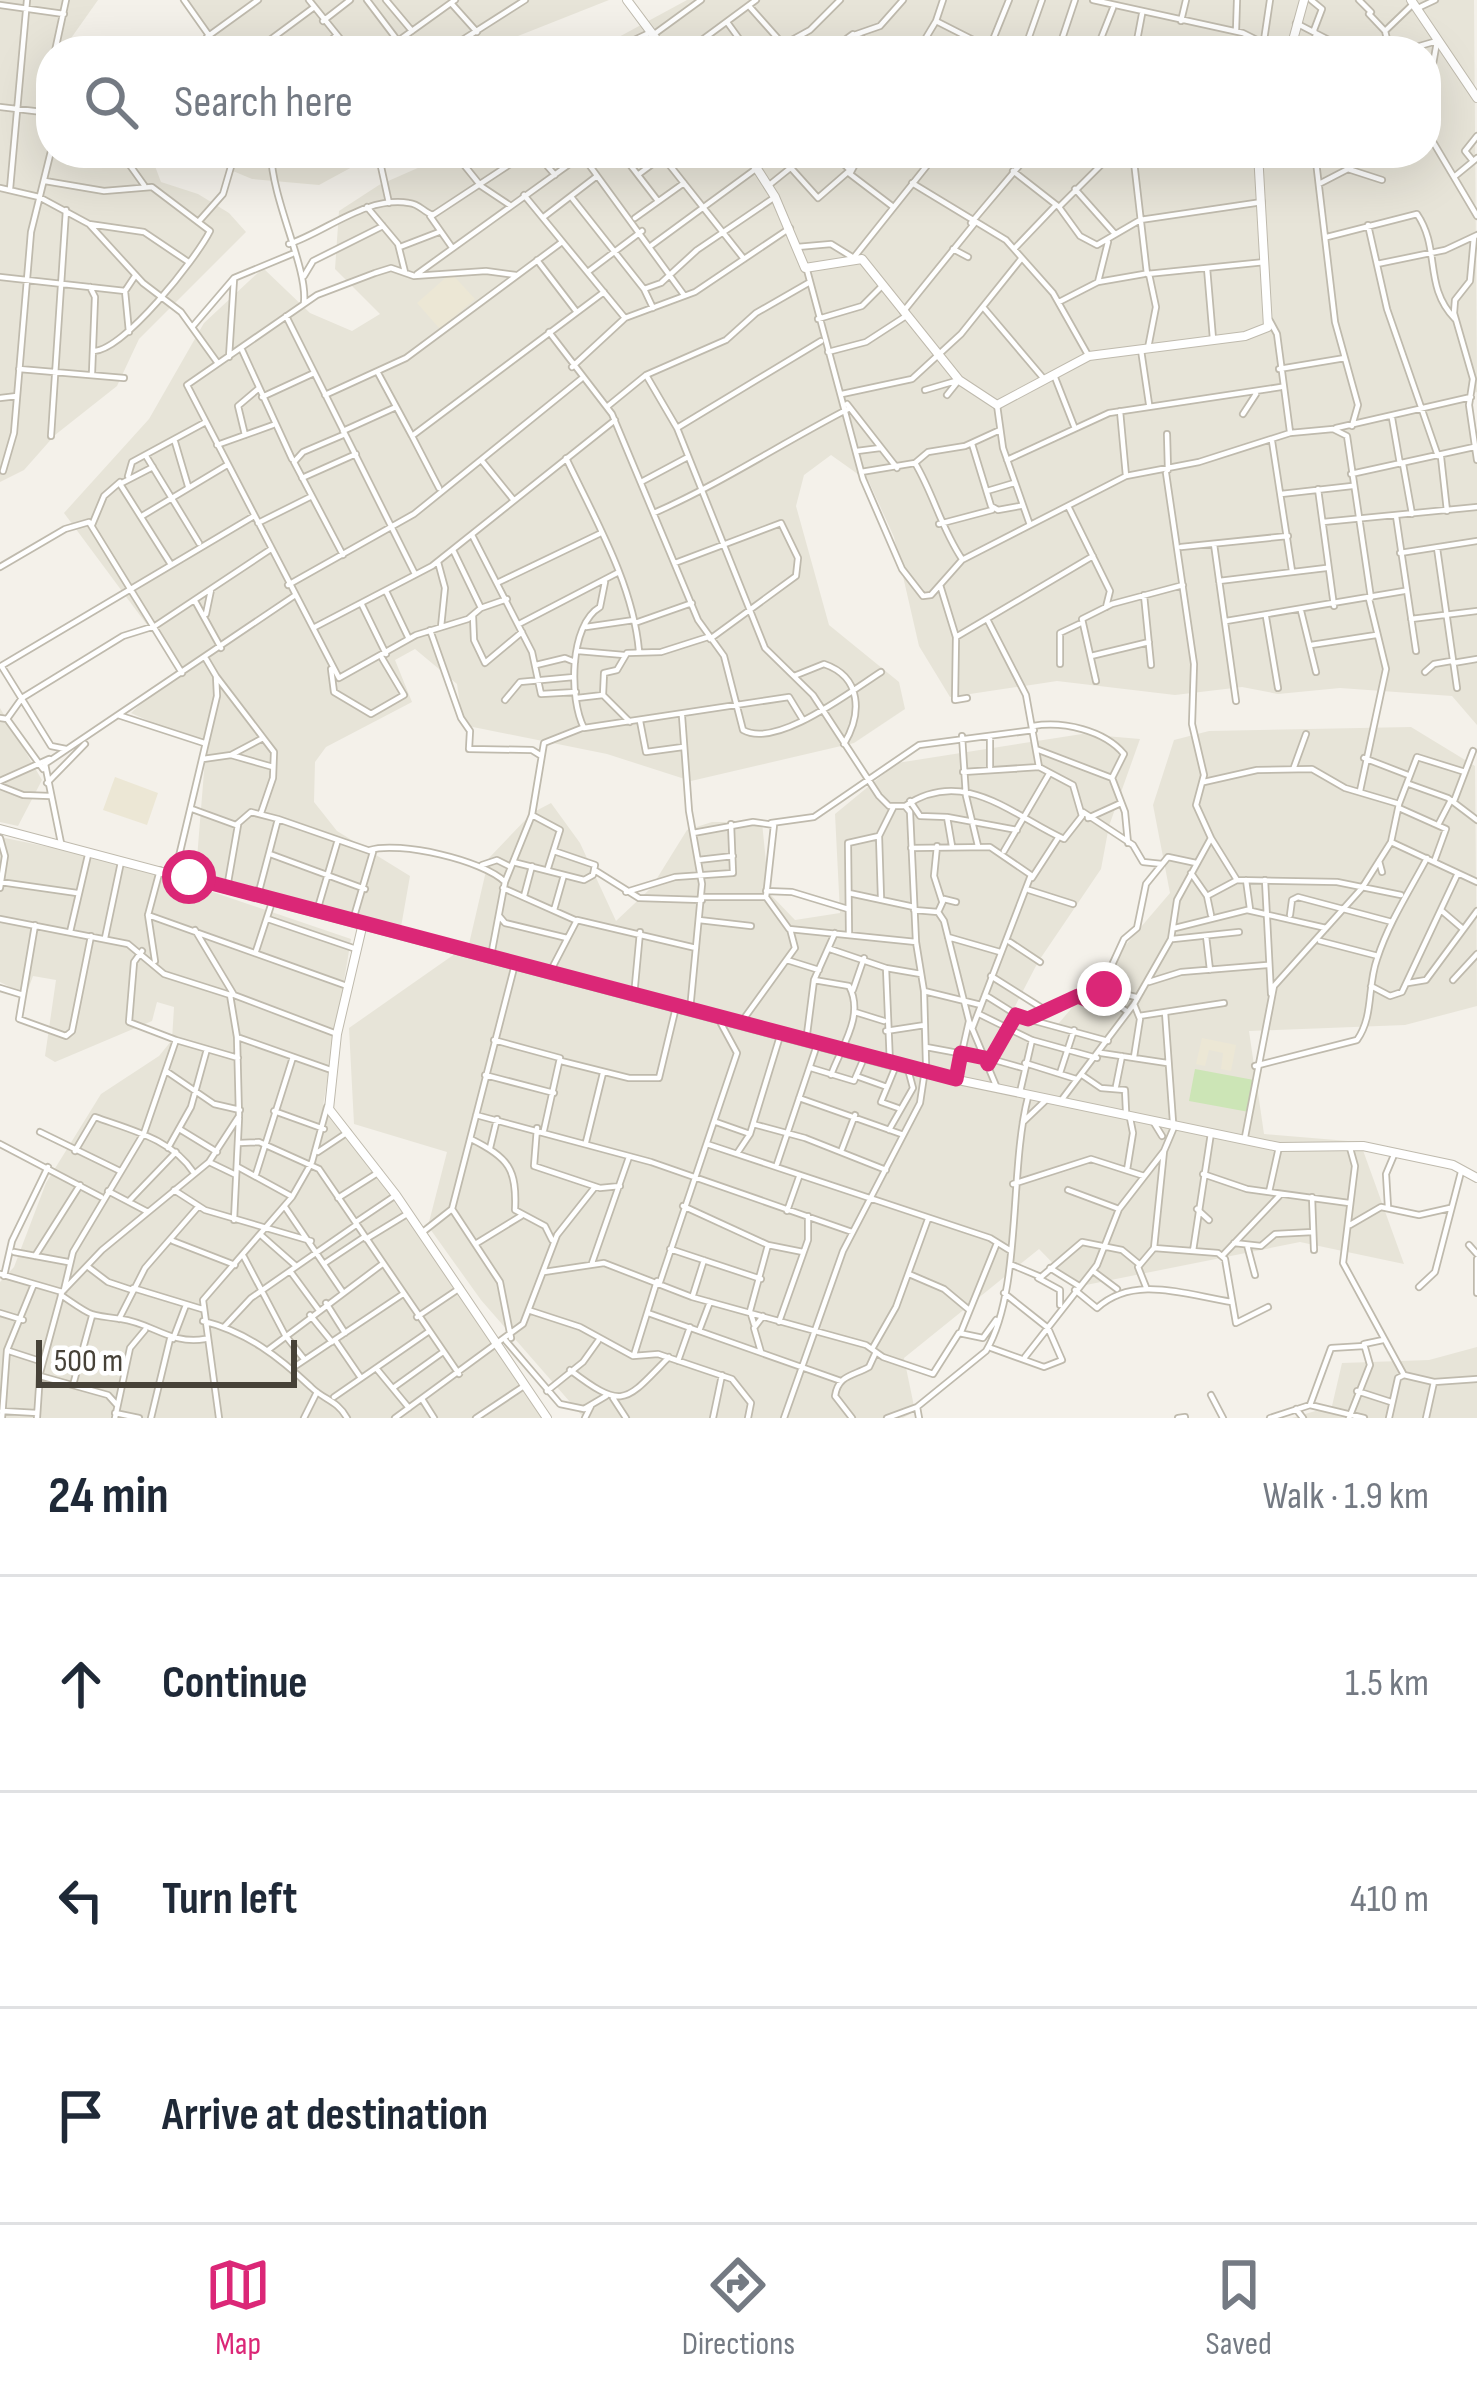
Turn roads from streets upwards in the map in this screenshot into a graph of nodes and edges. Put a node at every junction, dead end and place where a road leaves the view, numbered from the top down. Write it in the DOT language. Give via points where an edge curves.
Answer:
graph roads {
  1 [pos="66,0"];
  2 [pos="196,0"];
  3 [pos="259,0"];
  4 [pos="309,0"];
  5 [pos="350,0"];
  6 [pos="367,0"];
  7 [pos="386,0"];
  8 [pos="525,0"];
  9 [pos="627,0"];
  10 [pos="701,0"];
  11 [pos="756,0"];
  12 [pos="840,0"];
  13 [pos="904,0"];
  14 [pos="943,0"];
  15 [pos="1009,0"];
  16 [pos="1042,0"];
  17 [pos="1075,0"];
  18 [pos="1093,0"];
  19 [pos="1186,0"];
  20 [pos="1237,0"];
  21 [pos="1270,0"];
  22 [pos="1307,0"];
  23 [pos="1359,0"];
  24 [pos="1435,0"];
  25 [pos="449,2"];
  26 [pos="186,3"];
  27 [pos="26,4"];
  28 [pos="1414,4"];
  29 [pos="0,5"];
  30 [pos="749,6"];
  31 [pos="313,8"];
  32 [pos="1113,8"];
  33 [pos="940,13"];
  34 [pos="64,14"];
  35 [pos="1142,14"];
  36 [pos="322,20"];
  37 [pos="936,21"];
  38 [pos="294,22"];
  39 [pos="727,22"];
  40 [pos="1181,22"];
  41 [pos="1296,23"];
  42 [pos="946,25"];
  43 [pos="412,31"];
  44 [pos="1236,31"];
  45 [pos="1385,31"];
  46 [pos="477,32"];
  47 [pos="1315,32"];
  48 [pos="652,34"];
  49 [pos="857,34"];
  50 [pos="337,35"];
  51 [pos="59,36"];
  52 [pos="206,36"];
  53 [pos="208,36"];
  54 [pos="275,36"];
  55 [pos="394,36"];
  56 [pos="405,36"];
  57 [pos="470,36"];
  58 [pos="647,36"];
  59 [pos="708,36"];
  60 [pos="736,36"];
  61 [pos="775,36"];
  62 [pos="802,36"];
  63 [pos="854,36"];
  64 [pos="860,36"];
  65 [pos="927,36"];
  66 [pos="966,36"];
  67 [pos="994,36"];
  68 [pos="1029,36"];
  69 [pos="1063,36"];
  70 [pos="1102,36"];
  71 [pos="1138,36"];
  72 [pos="1243,36"];
  73 [pos="1264,36"];
  74 [pos="1293,36"];
  75 [pos="1316,36"];
  76 [pos="1322,36"];
  77 [pos="1386,36"];
  78 [pos="1436,36"];
  79 [pos="1441,44"];
  80 [pos="1477,98"];
  81 [pos="0,107"];
  82 [pos="16,109"];
  83 [pos="36,111"];
  84 [pos="1477,136"];
  85 [pos="1441,157"];
  86 [pos="1475,160"];
  87 [pos="45,168"];
  88 [pos="132,168"];
  89 [pos="231,168"];
  90 [pos="274,168"];
  91 [pos="381,168"];
  92 [pos="466,168"];
  93 [pos="506,168"];
  94 [pos="549,168"];
  95 [pos="564,168"];
  96 [pos="592,168"];
  97 [pos="633,168"];
  98 [pos="646,168"];
  99 [pos="673,168"];
  100 [pos="743,168"];
  101 [pos="758,168"];
  102 [pos="791,168"];
  103 [pos="924,168"];
  104 [pos="1097,168"];
  105 [pos="1135,168"];
  106 [pos="1259,168"];
  107 [pos="1317,168"];
  108 [pos="1348,169"];
  109 [pos="849,170"];
  110 [pos="1013,170"];
  111 [pos="555,175"];
  112 [pos="638,175"];
  113 [pos="598,176"];
  114 [pos="1454,177"];
  115 [pos="1382,180"];
  116 [pos="45,181"];
  117 [pos="684,183"];
  118 [pos="912,183"];
  119 [pos="144,184"];
  120 [pos="1319,184"];
  121 [pos="481,186"];
  122 [pos="768,186"];
  123 [pos="3,189"];
  124 [pos="1075,189"];
  125 [pos="524,195"];
  126 [pos="39,197"];
  127 [pos="572,197"];
  128 [pos="775,197"];
  129 [pos="658,201"];
  130 [pos="1262,202"];
  131 [pos="389,203"];
  132 [pos="511,206"];
  133 [pos="893,206"];
  134 [pos="1057,206"];
  135 [pos="367,207"];
  136 [pos="701,209"];
  137 [pos="66,211"];
  138 [pos="430,216"];
  139 [pos="1477,216"];
  140 [pos="544,218"];
  141 [pos="633,220"];
  142 [pos="1140,220"];
  143 [pos="198,222"];
  144 [pos="972,223"];
  145 [pos="89,224"];
  146 [pos="1368,225"];
  147 [pos="382,226"];
  148 [pos="790,229"];
  149 [pos="642,231"];
  150 [pos="440,232"];
  151 [pos="722,232"];
  152 [pos="1112,236"];
  153 [pos="1475,236"];
  154 [pos="1327,237"];
  155 [pos="562,242"];
  156 [pos="289,244"];
  157 [pos="652,245"];
  158 [pos="451,246"];
  159 [pos="400,248"];
  160 [pos="797,248"];
  161 [pos="953,249"];
  162 [pos="1014,249"];
  163 [pos="1435,251"];
  164 [pos="614,252"];
  165 [pos="292,254"];
  166 [pos="853,256"];
  167 [pos="968,256"];
  168 [pos="744,259"];
  169 [pos="1022,259"];
  170 [pos="537,260"];
  171 [pos="188,262"];
  172 [pos="1268,262"];
  173 [pos="1377,264"];
  174 [pos="1208,268"];
  175 [pos="807,270"];
  176 [pos="405,272"];
  177 [pos="588,272"];
  178 [pos="671,273"];
  179 [pos="1148,274"];
  180 [pos="136,275"];
  181 [pos="516,275"];
  182 [pos="414,276"];
  183 [pos="0,277"];
  184 [pos="234,278"];
  185 [pos="303,278"];
  186 [pos="26,279"];
  187 [pos="810,281"];
  188 [pos="1098,282"];
  189 [pos="61,283"];
  190 [pos="882,286"];
  191 [pos="90,287"];
  192 [pos="1477,287"];
  193 [pos="644,289"];
  194 [pos="125,290"];
  195 [pos="1464,291"];
  196 [pos="604,292"];
  197 [pos="160,294"];
  198 [pos="684,295"];
  199 [pos="1059,302"];
  200 [pos="304,303"];
  201 [pos="983,307"];
  202 [pos="653,308"];
  203 [pos="576,311"];
  204 [pos="905,314"];
  205 [pos="286,316"];
  206 [pos="625,318"];
  207 [pos="818,319"];
  208 [pos="1455,319"];
  209 [pos="1270,321"];
  210 [pos="192,328"];
  211 [pos="129,332"];
  212 [pos="549,332"];
  213 [pos="1213,339"];
  214 [pos="823,340"];
  215 [pos="1145,348"];
  216 [pos="242,350"];
  217 [pos="94,352"];
  218 [pos="828,352"];
  219 [pos="939,356"];
  220 [pos="1089,356"];
  221 [pos="229,357"];
  222 [pos="1345,358"];
  223 [pos="217,362"];
  224 [pos="572,368"];
  225 [pos="19,369"];
  226 [pos="1280,369"];
  227 [pos="56,371"];
  228 [pos="92,373"];
  229 [pos="314,373"];
  230 [pos="378,373"];
  231 [pos="646,375"];
  232 [pos="1048,376"];
  233 [pos="124,379"];
  234 [pos="581,379"];
  235 [pos="959,380"];
  236 [pos="1475,380"];
  237 [pos="1281,387"];
  238 [pos="258,388"];
  239 [pos="926,390"];
  240 [pos="1259,391"];
  241 [pos="842,394"];
  242 [pos="947,394"];
  243 [pos="325,395"];
  244 [pos="17,396"];
  245 [pos="1471,397"];
  246 [pos="0,398"];
  247 [pos="262,398"];
  248 [pos="1149,404"];
  249 [pos="997,405"];
  250 [pos="608,406"];
  251 [pos="847,406"];
  252 [pos="396,407"];
  253 [pos="1425,410"];
  254 [pos="1120,411"];
  255 [pos="1243,414"];
  256 [pos="1392,418"];
  257 [pos="615,420"];
  258 [pos="204,423"];
  259 [pos="274,424"];
  260 [pos="1074,426"];
  261 [pos="1352,426"];
  262 [pos="677,428"];
  263 [pos="1333,429"];
  264 [pos="1000,430"];
  265 [pos="344,433"];
  266 [pos="1290,433"];
  267 [pos="1167,434"];
  268 [pos="245,435"];
  269 [pos="51,436"];
  270 [pos="412,436"];
  271 [pos="1272,439"];
  272 [pos="175,442"];
  273 [pos="972,444"];
  274 [pos="215,445"];
  275 [pos="1476,447"];
  276 [pos="880,448"];
  277 [pos="856,451"];
  278 [pos="356,454"];
  279 [pos="1439,455"];
  280 [pos="146,456"];
  281 [pos="566,458"];
  282 [pos="686,458"];
  283 [pos="480,459"];
  284 [pos="1007,460"];
  285 [pos="1477,460"];
  286 [pos="294,462"];
  287 [pos="916,463"];
  288 [pos="227,464"];
  289 [pos="1402,464"];
  290 [pos="153,467"];
  291 [pos="897,468"];
  292 [pos="1167,470"];
  293 [pos="3,471"];
  294 [pos="861,472"];
  295 [pos="1351,474"];
  296 [pos="1126,476"];
  297 [pos="128,478"];
  298 [pos="302,478"];
  299 [pos="120,482"];
  300 [pos="641,482"];
  301 [pos="1015,482"];
  302 [pos="188,486"];
  303 [pos="1352,486"];
  304 [pos="1318,489"];
  305 [pos="440,490"];
  306 [pos="987,491"];
  307 [pos="700,492"];
  308 [pos="1281,494"];
  309 [pos="170,496"];
  310 [pos="310,497"];
  311 [pos="512,498"];
  312 [pos="1022,505"];
  313 [pos="1068,506"];
  314 [pos="1477,507"];
  315 [pos="994,509"];
  316 [pos="1447,511"];
  317 [pos="654,513"];
  318 [pos="1412,514"];
  319 [pos="1396,516"];
  320 [pos="142,517"];
  321 [pos="256,519"];
  322 [pos="1358,520"];
  323 [pos="1322,522"];
  324 [pos="939,524"];
  325 [pos="92,525"];
  326 [pos="1030,525"];
  327 [pos="392,529"];
  328 [pos="599,534"];
  329 [pos="472,535"];
  330 [pos="1288,536"];
  331 [pos="1477,541"];
  332 [pos="199,544"];
  333 [pos="1214,544"];
  334 [pos="725,547"];
  335 [pos="1178,547"];
  336 [pos="1437,548"];
  337 [pos="271,549"];
  338 [pos="454,550"];
  339 [pos="1399,553"];
  340 [pos="343,556"];
  341 [pos="1093,556"];
  342 [pos="962,560"];
  343 [pos="438,561"];
  344 [pos="170,563"];
  345 [pos="675,563"];
  346 [pos="0,567"];
  347 [pos="1326,568"];
  348 [pos="1292,572"];
  349 [pos="617,573"];
  350 [pos="416,576"];
  351 [pos="1219,581"];
  352 [pos="499,582"];
  353 [pos="605,582"];
  354 [pos="287,585"];
  355 [pos="940,585"];
  356 [pos="1183,585"];
  357 [pos="132,589"];
  358 [pos="211,590"];
  359 [pos="386,591"];
  360 [pos="1404,591"];
  361 [pos="1144,595"];
  362 [pos="294,596"];
  363 [pos="1370,598"];
  364 [pos="507,599"];
  365 [pos="195,601"];
  366 [pos="362,603"];
  367 [pos="692,603"];
  368 [pos="750,604"];
  369 [pos="1334,606"];
  370 [pos="1106,607"];
  371 [pos="481,608"];
  372 [pos="1301,611"];
  373 [pos="1477,611"];
  374 [pos="206,614"];
  375 [pos="1446,614"];
  376 [pos="472,616"];
  377 [pos="1266,616"];
  378 [pos="988,619"];
  379 [pos="1410,620"];
  380 [pos="1226,621"];
  381 [pos="634,622"];
  382 [pos="519,624"];
  383 [pos="1079,624"];
  384 [pos="155,626"];
  385 [pos="313,627"];
  386 [pos="441,627"];
  387 [pos="586,627"];
  388 [pos="430,630"];
  389 [pos="522,632"];
  390 [pos="1377,635"];
  391 [pos="956,637"];
  392 [pos="709,638"];
  393 [pos="409,640"];
  394 [pos="1150,641"];
  395 [pos="1311,645"];
  396 [pos="220,647"];
  397 [pos="578,651"];
  398 [pos="639,651"];
  399 [pos="1416,651"];
  400 [pos="383,655"];
  401 [pos="624,655"];
  402 [pos="1091,656"];
  403 [pos="206,659"];
  404 [pos="1477,659"];
  405 [pos="575,662"];
  406 [pos="1452,662"];
  407 [pos="1060,664"];
  408 [pos="1,665"];
  409 [pos="536,665"];
  410 [pos="1151,665"];
  411 [pos="331,669"];
  412 [pos="881,672"];
  413 [pos="1316,672"];
  414 [pos="1425,672"];
  415 [pos="182,673"];
  416 [pos="216,676"];
  417 [pos="794,676"];
  418 [pos="574,677"];
  419 [pos="539,680"];
  420 [pos="1096,680"];
  421 [pos="1278,688"];
  422 [pos="1457,688"];
  423 [pos="854,689"];
  424 [pos="576,695"];
  425 [pos="602,695"];
  426 [pos="22,698"];
  427 [pos="967,698"];
  428 [pos="505,700"];
  429 [pos="1236,701"];
  430 [pos="736,709"];
  431 [pos="823,711"];
  432 [pos="579,712"];
  433 [pos="118,715"];
  434 [pos="682,716"];
  435 [pos="4,719"];
  436 [pos="803,720"];
  437 [pos="640,721"];
  438 [pos="630,722"];
  439 [pos="584,728"];
  440 [pos="1033,728"];
  441 [pos="569,730"];
  442 [pos="989,734"];
  443 [pos="1306,734"];
  444 [pos="962,736"];
  445 [pos="264,737"];
  446 [pos="89,738"];
  447 [pos="205,744"];
  448 [pos="844,744"];
  449 [pos="682,747"];
  450 [pos="71,748"];
  451 [pos="1036,749"];
  452 [pos="1473,751"];
  453 [pos="540,754"];
  454 [pos="231,755"];
  455 [pos="1364,758"];
  456 [pos="50,759"];
  457 [pos="202,759"];
  458 [pos="35,761"];
  459 [pos="990,767"];
  460 [pos="1039,767"];
  461 [pos="275,768"];
  462 [pos="1294,768"];
  463 [pos="43,769"];
  464 [pos="963,772"];
  465 [pos="1465,772"];
  466 [pos="1049,774"];
  467 [pos="1408,775"];
  468 [pos="865,777"];
  469 [pos="1112,778"];
  470 [pos="1204,782"];
  471 [pos="47,783"];
  472 [pos="0,784"];
  473 [pos="1407,786"];
  474 [pos="1360,792"];
  475 [pos="50,796"];
  476 [pos="967,796"];
  477 [pos="1453,801"];
  478 [pos="1122,802"];
  479 [pos="908,803"];
  480 [pos="1399,806"];
  481 [pos="893,808"];
  482 [pos="192,809"];
  483 [pos="262,813"];
  484 [pos="1026,814"];
  485 [pos="532,815"];
  486 [pos="1085,815"];
  487 [pos="947,817"];
  488 [pos="278,819"];
  489 [pos="973,819"];
  490 [pos="1477,820"];
  491 [pos="771,823"];
  492 [pos="731,824"];
  493 [pos="238,825"];
  494 [pos="1438,826"];
  495 [pos="0,829"];
  496 [pos="1017,830"];
  497 [pos="693,833"];
  498 [pos="879,836"];
  499 [pos="0,838"];
  500 [pos="1058,838"];
  501 [pos="1211,838"];
  502 [pos="337,842"];
  503 [pos="1391,842"];
  504 [pos="61,843"];
  505 [pos="1128,843"];
  506 [pos="937,846"];
  507 [pos="952,846"];
  508 [pos="978,846"];
  509 [pos="911,848"];
  510 [pos="89,849"];
  511 [pos="554,850"];
  512 [pos="1004,851"];
  513 [pos="372,853"];
  514 [pos="270,854"];
  515 [pos="734,856"];
  516 [pos="122,858"];
  517 [pos="698,860"];
  518 [pos="1430,860"];
  519 [pos="1379,861"];
  520 [pos="1196,862"];
  521 [pos="1162,864"];
  522 [pos="482,865"];
  523 [pos="512,865"];
  524 [pos="532,866"];
  525 [pos="160,869"];
  526 [pos="547,870"];
  527 [pos="595,870"];
  528 [pos="1382,872"];
  529 [pos="175,873"];
  530 [pos="701,873"];
  531 [pos="1191,873"];
  532 [pos="1458,873"];
  533 [pos="564,875"];
  534 [pos="326,877"];
  535 [pos="1032,878"];
  536 [pos="1265,878"];
  537 [pos="1237,880"];
  538 [pos="1246,880"];
  539 [pos="1477,882"];
  540 [pos="0,884"];
  541 [pos="504,885"];
  542 [pos="227,888"];
  543 [pos="1361,888"];
  544 [pos="365,889"];
  545 [pos="1029,890"];
  546 [pos="77,892"];
  547 [pos="626,892"];
  548 [pos="849,893"];
  549 [pos="766,894"];
  550 [pos="258,895"];
  551 [pos="1403,895"];
  552 [pos="524,896"];
  553 [pos="1207,896"];
  554 [pos="702,898"];
  555 [pos="881,898"];
  556 [pos="274,899"];
  557 [pos="942,901"];
  558 [pos="956,902"];
  559 [pos="1073,904"];
  560 [pos="914,909"];
  561 [pos="1342,909"];
  562 [pos="554,910"];
  563 [pos="849,910"];
  564 [pos="1250,910"];
  565 [pos="317,911"];
  566 [pos="1442,911"];
  567 [pos="1477,911"];
  568 [pos="938,912"];
  569 [pos="499,914"];
  570 [pos="148,915"];
  571 [pos="1265,915"];
  572 [pos="1291,917"];
  573 [pos="1211,918"];
  574 [pos="0,919"];
  575 [pos="268,919"];
  576 [pos="576,920"];
  577 [pos="699,920"];
  578 [pos="358,921"];
  579 [pos="1392,922"];
  580 [pos="1474,922"];
  581 [pos="34,925"];
  582 [pos="751,926"];
  583 [pos="1175,928"];
  584 [pos="1327,928"];
  585 [pos="790,929"];
  586 [pos="1463,929"];
  587 [pos="195,930"];
  588 [pos="70,932"];
  589 [pos="640,932"];
  590 [pos="1239,932"];
  591 [pos="835,934"];
  592 [pos="849,934"];
  593 [pos="92,935"];
  594 [pos="1206,936"];
  595 [pos="948,937"];
  596 [pos="105,938"];
  597 [pos="567,938"];
  598 [pos="1171,939"];
  599 [pos="1317,940"];
  600 [pos="1009,941"];
  601 [pos="916,942"];
  602 [pos="696,947"];
  603 [pos="830,949"];
  604 [pos="356,950"];
  605 [pos="142,951"];
  606 [pos="256,951"];
  607 [pos="1001,952"];
  608 [pos="1477,954"];
  609 [pos="491,956"];
  610 [pos="1378,956"];
  611 [pos="864,958"];
  612 [pos="788,960"];
  613 [pos="1040,962"];
  614 [pos="514,964"];
  615 [pos="154,965"];
  616 [pos="1267,965"];
  617 [pos="886,968"];
  618 [pos="819,970"];
  619 [pos="1210,970"];
  620 [pos="550,973"];
  621 [pos="921,974"];
  622 [pos="991,976"];
  623 [pos="814,980"];
  624 [pos="1453,980"];
  625 [pos="1408,982"];
  626 [pos="1146,983"];
  627 [pos="347,986"];
  628 [pos="1372,986"];
  629 [pos="0,988"];
  630 [pos="853,991"];
  631 [pos="924,991"];
  632 [pos="1100,991"];
  633 [pos="23,994"];
  634 [pos="1271,994"];
  635 [pos="985,995"];
  636 [pos="634,996"];
  637 [pos="965,1000"];
  638 [pos="1136,1000"];
  639 [pos="1224,1003"];
  640 [pos="981,1005"];
  641 [pos="676,1007"];
  642 [pos="690,1010"];
  643 [pos="1045,1010"];
  644 [pos="854,1011"];
  645 [pos="1165,1012"];
  646 [pos="978,1013"];
  647 [pos="1129,1013"];
  648 [pos="1016,1015"];
  649 [pos="1139,1016"];
  650 [pos="718,1018"];
  651 [pos="1028,1019"];
  652 [pos="884,1021"];
  653 [pos="969,1021"];
  654 [pos="740,1024"];
  655 [pos="925,1025"];
  656 [pos="972,1029"];
  657 [pos="1006,1029"];
  658 [pos="1073,1030"];
  659 [pos="886,1031"];
  660 [pos="337,1034"];
  661 [pos="780,1036"];
  662 [pos="237,1037"];
  663 [pos="176,1040"];
  664 [pos="494,1040"];
  665 [pos="1032,1040"];
  666 [pos="806,1042"];
  667 [pos="1108,1042"];
  668 [pos="817,1045"];
  669 [pos="926,1047"];
  670 [pos="207,1049"];
  671 [pos="1066,1049"];
  672 [pos="841,1052"];
  673 [pos="961,1053"];
  674 [pos="1099,1055"];
  675 [pos="1122,1056"];
  676 [pos="292,1057"];
  677 [pos="238,1058"];
  678 [pos="864,1058"];
  679 [pos="1133,1058"];
  680 [pos="562,1061"];
  681 [pos="988,1061"];
  682 [pos="1169,1064"];
  683 [pos="893,1065"];
  684 [pos="1024,1066"];
  685 [pos="1255,1066"];
  686 [pos="811,1068"];
  687 [pos="908,1069"];
  688 [pos="331,1070"];
  689 [pos="166,1071"];
  690 [pos="925,1072"];
  691 [pos="603,1073"];
  692 [pos="1060,1073"];
  693 [pos="484,1075"];
  694 [pos="831,1075"];
  695 [pos="859,1077"];
  696 [pos="1080,1078"];
  697 [pos="956,1079"];
  698 [pos="887,1087"];
  699 [pos="997,1088"];
  700 [pos="1115,1088"];
  701 [pos="196,1090"];
  702 [pos="554,1093"];
  703 [pos="1024,1093"];
  704 [pos="1049,1096"];
  705 [pos="799,1098"];
  706 [pos="1063,1098"];
  707 [pos="327,1104"];
  708 [pos="898,1108"];
  709 [pos="274,1111"];
  710 [pos="1127,1112"];
  711 [pos="240,1113"];
  712 [pos="476,1115"];
  713 [pos="855,1115"];
  714 [pos="1153,1117"];
  715 [pos="497,1119"];
  716 [pos="714,1121"];
  717 [pos="1172,1122"];
  718 [pos="753,1124"];
  719 [pos="1021,1124"];
  720 [pos="179,1128"];
  721 [pos="324,1129"];
  722 [pos="540,1129"];
  723 [pos="889,1130"];
  724 [pos="40,1132"];
  725 [pos="348,1132"];
  726 [pos="787,1132"];
  727 [pos="144,1133"];
  728 [pos="1211,1133"];
  729 [pos="750,1134"];
  730 [pos="904,1135"];
  731 [pos="1165,1137"];
  732 [pos="1244,1137"];
  733 [pos="471,1139"];
  734 [pos="586,1142"];
  735 [pos="239,1143"];
  736 [pos="0,1144"];
  737 [pos="707,1144"];
  738 [pos="265,1145"];
  739 [pos="1349,1146"];
  740 [pos="1279,1147"];
  741 [pos="490,1149"];
  742 [pos="172,1150"];
  743 [pos="75,1151"];
  744 [pos="841,1151"];
  745 [pos="1164,1151"];
  746 [pos="217,1152"];
  747 [pos="738,1152"];
  748 [pos="315,1153"];
  749 [pos="868,1153"];
  750 [pos="1394,1154"];
  751 [pos="629,1157"];
  752 [pos="865,1161"];
  753 [pos="208,1162"];
  754 [pos="312,1162"];
  755 [pos="49,1167"];
  756 [pos="776,1167"];
  757 [pos="1462,1169"];
  758 [pos="886,1170"];
  759 [pos="1127,1170"];
  760 [pos="238,1171"];
  761 [pos="121,1172"];
  762 [pos="379,1172"];
  763 [pos="194,1173"];
  764 [pos="256,1174"];
  765 [pos="1204,1174"];
  766 [pos="800,1175"];
  767 [pos="1144,1176"];
  768 [pos="1477,1178"];
  769 [pos="692,1179"];
  770 [pos="80,1184"];
  771 [pos="1012,1184"];
  772 [pos="620,1186"];
  773 [pos="598,1188"];
  774 [pos="174,1190"];
  775 [pos="1068,1190"];
  776 [pos="1269,1192"];
  777 [pos="105,1194"];
  778 [pos="1282,1194"];
  779 [pos="396,1195"];
  780 [pos="292,1197"];
  781 [pos="1312,1197"];
  782 [pos="337,1198"];
  783 [pos="616,1199"];
  784 [pos="130,1200"];
  785 [pos="869,1200"];
  786 [pos="1351,1204"];
  787 [pos="683,1206"];
  788 [pos="198,1207"];
  789 [pos="285,1207"];
  790 [pos="1388,1207"];
  791 [pos="1450,1208"];
  792 [pos="452,1209"];
  793 [pos="1119,1209"];
  794 [pos="1197,1209"];
  795 [pos="787,1211"];
  796 [pos="148,1212"];
  797 [pos="408,1213"];
  798 [pos="521,1216"];
  799 [pos="808,1216"];
  800 [pos="928,1219"];
  801 [pos="234,1220"];
  802 [pos="1209,1220"];
  803 [pos="1255,1223"];
  804 [pos="355,1224"];
  805 [pos="1350,1225"];
  806 [pos="852,1232"];
  807 [pos="1313,1232"];
  808 [pos="422,1233"];
  809 [pos="263,1234"];
  810 [pos="1269,1237"];
  811 [pos="365,1238"];
  812 [pos="1123,1240"];
  813 [pos="173,1241"];
  814 [pos="310,1241"];
  815 [pos="998,1241"];
  816 [pos="477,1243"];
  817 [pos="553,1243"];
  818 [pos="1234,1243"];
  819 [pos="1247,1245"];
  820 [pos="1469,1245"];
  821 [pos="768,1246"];
  822 [pos="1154,1248"];
  823 [pos="670,1249"];
  824 [pos="1121,1250"];
  825 [pos="1314,1250"];
  826 [pos="317,1251"];
  827 [pos="1011,1251"];
  828 [pos="1105,1251"];
  829 [pos="1193,1251"];
  830 [pos="12,1252"];
  831 [pos="803,1252"];
  832 [pos="1223,1255"];
  833 [pos="34,1256"];
  834 [pos="244,1257"];
  835 [pos="1477,1257"];
  836 [pos="704,1260"];
  837 [pos="595,1261"];
  838 [pos="68,1262"];
  839 [pos="325,1262"];
  840 [pos="381,1264"];
  841 [pos="1010,1264"];
  842 [pos="1139,1264"];
  843 [pos="87,1266"];
  844 [pos="236,1266"];
  845 [pos="1050,1268"];
  846 [pos="293,1269"];
  847 [pos="1093,1271"];
  848 [pos="544,1272"];
  849 [pos="909,1274"];
  850 [pos="2,1275"];
  851 [pos="1255,1275"];
  852 [pos="1038,1278"];
  853 [pos="1066,1278"];
  854 [pos="761,1279"];
  855 [pos="659,1281"];
  856 [pos="34,1284"];
  857 [pos="1057,1287"];
  858 [pos="1146,1287"];
  859 [pos="1419,1287"];
  860 [pos="460,1288"];
  861 [pos="1077,1288"];
  862 [pos="132,1289"];
  863 [pos="263,1289"];
  864 [pos="1119,1290"];
  865 [pos="342,1291"];
  866 [pos="62,1293"];
  867 [pos="1004,1293"];
  868 [pos="1477,1293"];
  869 [pos="403,1294"];
  870 [pos="692,1297"];
  871 [pos="711,1302"];
  872 [pos="1232,1302"];
  873 [pos="326,1303"];
  874 [pos="186,1305"];
  875 [pos="1063,1306"];
  876 [pos="1268,1307"];
  877 [pos="318,1309"];
  878 [pos="202,1310"];
  879 [pos="968,1310"];
  880 [pos="531,1311"];
  881 [pos="750,1311"];
  882 [pos="648,1312"];
  883 [pos="0,1313"];
  884 [pos="310,1315"];
  885 [pos="92,1316"];
  886 [pos="763,1316"];
  887 [pos="418,1317"];
  888 [pos="119,1319"];
  889 [pos="23,1320"];
  890 [pos="236,1320"];
  891 [pos="996,1320"];
  892 [pos="203,1321"];
  893 [pos="779,1322"];
  894 [pos="754,1324"];
  895 [pos="224,1327"];
  896 [pos="690,1327"];
  897 [pos="1048,1328"];
  898 [pos="145,1330"];
  899 [pos="699,1330"];
  900 [pos="428,1332"];
  901 [pos="813,1332"];
  902 [pos="961,1332"];
  903 [pos="345,1334"];
  904 [pos="285,1335"];
  905 [pos="244,1336"];
  906 [pos="171,1339"];
  907 [pos="205,1339"];
  908 [pos="599,1340"];
  909 [pos="1383,1340"];
  910 [pos="333,1341"];
  911 [pos="505,1342"];
  912 [pos="1364,1346"];
  913 [pos="7,1350"];
  914 [pos="268,1350"];
  915 [pos="874,1351"];
  916 [pos="986,1351"];
  917 [pos="443,1352"];
  918 [pos="762,1353"];
  919 [pos="633,1356"];
  920 [pos="669,1358"];
  921 [pos="1025,1358"];
  922 [pos="304,1359"];
  923 [pos="43,1362"];
  924 [pos="678,1362"];
  925 [pos="801,1366"];
  926 [pos="294,1367"];
  927 [pos="376,1367"];
  928 [pos="570,1370"];
  929 [pos="2,1372"];
  930 [pos="458,1374"];
  931 [pos="932,1374"];
  932 [pos="1404,1375"];
  933 [pos="40,1376"];
  934 [pos="722,1376"];
  935 [pos="361,1378"];
  936 [pos="1477,1379"];
  937 [pos="841,1381"];
  938 [pos="1434,1382"];
  939 [pos="524,1385"];
  940 [pos="73,1386"];
  941 [pos="393,1388"];
  942 [pos="941,1390"];
  943 [pos="547,1391"];
  944 [pos="1357,1391"];
  945 [pos="317,1393"];
  946 [pos="1211,1395"];
  947 [pos="610,1397"];
  948 [pos="332,1398"];
  949 [pos="422,1400"];
  950 [pos="1393,1403"];
  951 [pos="117,1405"];
  952 [pos="1310,1405"];
  953 [pos="591,1406"];
  954 [pos="917,1407"];
  955 [pos="409,1408"];
  956 [pos="1296,1409"];
  957 [pos="2,1414"];
  958 [pos="37,1415"];
  959 [pos="115,1416"];
  960 [pos="1350,1416"];
  961 [pos="481,1417"];
  962 [pos="49,1418"];
  963 [pos="139,1418"];
  964 [pos="151,1418"];
  965 [pos="219,1418"];
  966 [pos="304,1418"];
  967 [pos="347,1418"];
  968 [pos="395,1418"];
  969 [pos="434,1418"];
  970 [pos="547,1418"];
  971 [pos="585,1418"];
  972 [pos="626,1418"];
  973 [pos="713,1418"];
  974 [pos="748,1418"];
  975 [pos="784,1418"];
  976 [pos="851,1418"];
  977 [pos="887,1418"];
  978 [pos="919,1418"];
  979 [pos="1223,1418"];
  980 [pos="1270,1418"];
  981 [pos="1303,1418"];
  982 [pos="1364,1418"];
  983 [pos="1389,1418"];
  984 [pos="1426,1418"];
  1 -- 34 [label="street"];
  2 -- 26 [label="street"];
  3 -- 53 [label="street"];
  4 -- 31 [label="street"];
  5 -- 36 [label="street"];
  6 -- 55 [label="street"];
  7 -- 43 [label="street"];
  8 -- 46 [label="street"];
  9 -- 48 [label="street"];
  10 -- 48 [label="street"];
  11 -- 30 [label="street"];
  12 -- 62 [label="street"];
  13 -- 49 [label="street" via="884,23"];
  14 -- 33 [label="street"];
  15 -- 67 [label="street"];
  16 -- 68 [label="street"];
  17 -- 69 [label="street"];
  18 -- 32 [label="street"];
  19 -- 40 [label="street"];
  20 -- 44 [label="street"];
  21 -- 73 [label="street"];
  22 -- 41 [label="street"];
  22 -- 47 [label="street" via="1322,9"];
  23 -- 45 [label="street"];
  24 -- 28 [label="street"];
  25 -- 43 [label="street"];
  25 -- 46 [label="street"];
  26 -- 52 [label="street"];
  27 -- 29 [label="street"];
  27 -- 34 [label="street"];
  27 -- 82 [label="street"];
  28 -- 45 [label="street"];
  28 -- 78 [label="street"];
  30 -- 39 [label="street"];
  30 -- 61 [label="street"];
  31 -- 36 [label="street"];
  31 -- 38 [label="street"];
  32 -- 35 [label="street"];
  32 -- 70 [label="street"];
  33 -- 37 [label="street"];
  33 -- 42 [label="street"];
  34 -- 51 [label="street"];
  35 -- 40 [label="street"];
  35 -- 71 [label="street"];
  36 -- 38 [label="street"];
  36 -- 50 [label="street"];
  37 -- 42 [label="street"];
  37 -- 65 [label="street"];
  38 -- 54 [label="street"];
  39 -- 59 [label="street"];
  39 -- 60 [label="street"];
  40 -- 44 [label="street"];
  41 -- 47 [label="street"];
  41 -- 74 [label="street"];
  42 -- 66 [label="street"];
  43 -- 56 [label="street"];
  44 -- 72 [label="street"];
  45 -- 77 [label="street"];
  46 -- 57 [label="street"];
  47 -- 75 [label="street"];
  47 -- 76 [label="street"];
  48 -- 58 [label="street"];
  49 -- 63 [label="street"];
  49 -- 64 [label="street"];
  79 -- 80 [label="street"];
  81 -- 82 [label="street"];
  82 -- 83 [label="street"];
  82 -- 123 [label="street"];
  84 -- 86 [label="street" via="1466,151"];
  85 -- 114 [label="street"];
  86 -- 114 [label="street"];
  87 -- 116 [label="street"];
  88 -- 119 [label="street"];
  89 -- 143 [label="street" via="223,194"];
  90 -- 156 [label="street"];
  91 -- 131 [label="street"];
  92 -- 121 [label="street"];
  93 -- 121 [label="street"];
  94 -- 111 [label="street"];
  95 -- 111 [label="street"];
  96 -- 113 [label="street"];
  97 -- 112 [label="street"];
  98 -- 112 [label="street"];
  99 -- 117 [label="street"];
  100 -- 136 [label="street"];
  101 -- 122 [label="street"];
  102 -- 109 [label="street" via="818,198"];
  102 -- 122 [label="street"];
  103 -- 118 [label="street"];
  104 -- 124 [label="street"];
  105 -- 142 [label="street"];
  106 -- 130 [label="street"];
  107 -- 120 [label="street"];
  108 -- 115 [label="street"];
  108 -- 120 [label="street"];
  109 -- 133 [label="street"];
  110 -- 134 [label="street"];
  110 -- 144 [label="street"];
  111 -- 125 [label="street"];
  112 -- 129 [label="street"];
  113 -- 127 [label="street"];
  113 -- 141 [label="street"];
  114 -- 139 [label="street"];
  116 -- 119 [label="street" via="116,191"];
  116 -- 126 [label="street"];
  117 -- 129 [label="street"];
  117 -- 136 [label="street"];
  118 -- 133 [label="street"];
  118 -- 144 [label="street"];
  119 -- 143 [label="street"];
  120 -- 154 [label="street"];
  121 -- 132 [label="street"];
  121 -- 138 [label="street"];
  122 -- 128 [label="street"];
  123 -- 126 [label="street"];
  124 -- 134 [label="street"];
  124 -- 152 [label="street"];
  125 -- 132 [label="street"];
  125 -- 140 [label="street"];
  126 -- 137 [label="street"];
  126 -- 186 [label="street"];
  127 -- 140 [label="street"];
  127 -- 164 [label="street"];
  128 -- 148 [label="street"];
  128 -- 151 [label="street"];
  129 -- 141 [label="street"];
  130 -- 142 [label="street"];
  130 -- 172 [label="street"];
  131 -- 135 [label="street"];
  131 -- 138 [label="street" via="413,202"];
  132 -- 158 [label="street"];
  133 -- 166 [label="street"];
  134 -- 152 [label="street" via="1088,241"];
  134 -- 162 [label="street"];
  135 -- 147 [label="street"];
  135 -- 156 [label="street"];
  136 -- 151 [label="street"];
  136 -- 157 [label="street"];
  137 -- 145 [label="street"];
  137 -- 189 [label="street"];
  138 -- 150 [label="street"];
  140 -- 155 [label="street"];
  141 -- 149 [label="street"];
  142 -- 152 [label="street"];
  142 -- 179 [label="street"];
  143 -- 171 [label="street" via="211,232"];
  144 -- 161 [label="street"];
  144 -- 162 [label="street"];
  145 -- 171 [label="street" via="144,232"];
  145 -- 180 [label="street"];
  146 -- 154 [label="street"];
  146 -- 163 [label="street" via="1417,214"];
  146 -- 173 [label="street"];
  147 -- 159 [label="street"];
  147 -- 185 [label="street" via="313,261"];
  148 -- 160 [label="street"];
  148 -- 168 [label="street"];
  149 -- 157 [label="street"];
  149 -- 164 [label="street"];
  150 -- 158 [label="street"];
  150 -- 159 [label="street"];
  151 -- 168 [label="street"];
  151 -- 178 [label="street"];
  152 -- 188 [label="street"];
  153 -- 163 [label="street"];
  153 -- 195 [label="street"];
  154 -- 222 [label="street"];
  155 -- 170 [label="street"];
  155 -- 177 [label="street"];
  156 -- 165 [label="street"];
  157 -- 178 [label="street"];
  158 -- 182 [label="street"];
  159 -- 176 [label="street"];
  160 -- 166 [label="street" via="831,244"];
  160 -- 175 [label="street"];
  161 -- 167 [label="street"];
  161 -- 204 [label="street"];
  162 -- 169 [label="street"];
  163 -- 173 [label="street"];
  163 -- 208 [label="street" via="1434,290"];
  164 -- 177 [label="street"];
  164 -- 193 [label="street"];
  165 -- 184 [label="street"];
  165 -- 185 [label="street"];
  166 -- 175 [label="street"];
  166 -- 190 [label="street"];
  168 -- 198 [label="street"];
  169 -- 199 [label="street"];
  169 -- 201 [label="street"];
  170 -- 181 [label="street"];
  170 -- 203 [label="street"];
  171 -- 197 [label="street"];
  172 -- 174 [label="street"];
  172 -- 209 [label="street"];
  173 -- 253 [label="street"];
  174 -- 179 [label="street"];
  174 -- 213 [label="street"];
  175 -- 187 [label="street"];
  176 -- 182 [label="street"];
  176 -- 200 [label="street" via="384,269"];
  177 -- 196 [label="street"];
  178 -- 193 [label="street"];
  178 -- 198 [label="street"];
  179 -- 188 [label="street"];
  179 -- 215 [label="street" via="1156,307"];
  180 -- 194 [label="street"];
  180 -- 197 [label="street"];
  181 -- 182 [label="street"];
  181 -- 230 [label="street"];
  183 -- 186 [label="street"];
  184 -- 210 [label="street"];
  184 -- 221 [label="street"];
  185 -- 200 [label="street"];
  186 -- 189 [label="street"];
  186 -- 225 [label="street"];
  187 -- 207 [label="street"];
  187 -- 231 [label="street" via="721,343"];
  188 -- 199 [label="street"];
  189 -- 191 [label="street"];
  189 -- 227 [label="street"];
  190 -- 204 [label="street"];
  190 -- 207 [label="street" via="862,306"];
  191 -- 194 [label="street"];
  191 -- 217 [label="street"];
  192 -- 195 [label="street"];
  193 -- 202 [label="street"];
  194 -- 211 [label="street"];
  195 -- 208 [label="street"];
  196 -- 203 [label="street"];
  196 -- 206 [label="street"];
  197 -- 210 [label="street"];
  197 -- 211 [label="street"];
  198 -- 202 [label="street"];
  199 -- 220 [label="street"];
  200 -- 205 [label="street"];
  201 -- 219 [label="street"];
  201 -- 232 [label="street"];
  202 -- 206 [label="street"];
  203 -- 212 [label="street"];
  204 -- 218 [label="street" via="866,342"];
  204 -- 219 [label="street"];
  205 -- 216 [label="street"];
  205 -- 229 [label="street"];
  206 -- 224 [label="street"];
  207 -- 214 [label="street"];
  208 -- 236 [label="street"];
  209 -- 213 [label="street" via="1261,332"];
  209 -- 226 [label="street"];
  210 -- 223 [label="street"];
  211 -- 217 [label="street"];
  212 -- 224 [label="street"];
  212 -- 270 [label="street"];
  213 -- 215 [label="street"];
  214 -- 218 [label="street"];
  214 -- 262 [label="street"];
  215 -- 220 [label="street"];
  215 -- 248 [label="street"];
  216 -- 221 [label="street"];
  216 -- 238 [label="street"];
  217 -- 228 [label="street"];
  218 -- 241 [label="street"];
  219 -- 235 [label="street"];
  219 -- 241 [label="street" via="905,382"];
  220 -- 232 [label="street"];
  221 -- 223 [label="street"];
  222 -- 226 [label="street"];
  222 -- 261 [label="street" via="1358,405"];
  223 -- 258 [label="street" via="187,385"];
  224 -- 234 [label="street"];
  225 -- 227 [label="street"];
  225 -- 244 [label="street"];
  226 -- 237 [label="street"];
  227 -- 228 [label="street"];
  227 -- 269 [label="street"];
  228 -- 233 [label="street"];
  229 -- 243 [label="street"];
  229 -- 247 [label="street"];
  230 -- 243 [label="street"];
  230 -- 252 [label="street"];
  231 -- 250 [label="street"];
  231 -- 262 [label="street"];
  232 -- 249 [label="street"];
  232 -- 260 [label="street"];
  234 -- 250 [label="street"];
  234 -- 283 [label="street"];
  235 -- 239 [label="street"];
  235 -- 242 [label="street"];
  235 -- 249 [label="street"];
  236 -- 245 [label="street"];
  237 -- 240 [label="street"];
  237 -- 266 [label="street"];
  238 -- 247 [label="street"];
  238 -- 268 [label="street" via="238,406"];
  240 -- 248 [label="street"];
  240 -- 255 [label="street"];
  241 -- 251 [label="street"];
  243 -- 265 [label="street"];
  244 -- 246 [label="street"];
  244 -- 293 [label="street"];
  245 -- 253 [label="street"];
  245 -- 275 [label="street"];
  247 -- 259 [label="street"];
  248 -- 254 [label="street"];
  249 -- 264 [label="street"];
  250 -- 257 [label="street"];
  251 -- 276 [label="street"];
  251 -- 277 [label="street"];
  251 -- 307 [label="street"];
  252 -- 265 [label="street"];
  252 -- 270 [label="street"];
  253 -- 256 [label="street"];
  253 -- 279 [label="street"];
  254 -- 260 [label="street"];
  254 -- 296 [label="street"];
  256 -- 261 [label="street"];
  256 -- 289 [label="street"];
  257 -- 281 [label="street"];
  257 -- 300 [label="street"];
  258 -- 272 [label="street"];
  258 -- 274 [label="street"];
  259 -- 268 [label="street"];
  259 -- 286 [label="street"];
  260 -- 284 [label="street"];
  261 -- 263 [label="street"];
  262 -- 282 [label="street"];
  263 -- 266 [label="street"];
  263 -- 295 [label="street" via="1347,436"];
  264 -- 273 [label="street"];
  264 -- 284 [label="street"];
  265 -- 278 [label="street"];
  265 -- 286 [label="street"];
  266 -- 271 [label="street"];
  267 -- 292 [label="street"];
  268 -- 274 [label="street"];
  270 -- 305 [label="street"];
  271 -- 292 [label="street"];
  271 -- 308 [label="street"];
  272 -- 280 [label="street"];
  272 -- 302 [label="street"];
  273 -- 287 [label="street" via="928,452"];
  273 -- 306 [label="street"];
  274 -- 288 [label="street"];
  275 -- 279 [label="street"];
  275 -- 285 [label="street"];
  276 -- 277 [label="street"];
  276 -- 291 [label="street"];
  277 -- 294 [label="street"];
  278 -- 298 [label="street"];
  278 -- 327 [label="street"];
  279 -- 289 [label="street"];
  279 -- 316 [label="street"];
  280 -- 290 [label="street"];
  280 -- 297 [label="street" via="132,462"];
  281 -- 311 [label="street"];
  281 -- 328 [label="street"];
  282 -- 300 [label="street"];
  282 -- 307 [label="street"];
  283 -- 305 [label="street"];
  283 -- 311 [label="street"];
  284 -- 301 [label="street"];
  286 -- 298 [label="street"];
  287 -- 291 [label="street"];
  287 -- 324 [label="street"];
  288 -- 302 [label="street"];
  288 -- 321 [label="street"];
  289 -- 295 [label="street"];
  289 -- 318 [label="street"];
  290 -- 297 [label="street"];
  290 -- 309 [label="street"];
  291 -- 294 [label="street"];
  292 -- 296 [label="street"];
  292 -- 335 [label="street"];
  294 -- 355 [label="street" via="910,582 927,597"];
  295 -- 303 [label="street"];
  296 -- 313 [label="street"];
  297 -- 299 [label="street"];
  298 -- 310 [label="street"];
  299 -- 320 [label="street"];
  299 -- 325 [label="street"];
  300 -- 317 [label="street"];
  301 -- 306 [label="street"];
  301 -- 312 [label="street"];
  302 -- 309 [label="street"];
  303 -- 304 [label="street"];
  303 -- 322 [label="street"];
  304 -- 308 [label="street"];
  304 -- 323 [label="street"];
  305 -- 327 [label="street"];
  306 -- 315 [label="street"];
  307 -- 317 [label="street"];
  307 -- 334 [label="street"];
  308 -- 330 [label="street"];
  309 -- 320 [label="street"];
  309 -- 332 [label="street"];
  310 -- 321 [label="street"];
  310 -- 340 [label="street"];
  311 -- 329 [label="street"];
  312 -- 315 [label="street"];
  312 -- 326 [label="street"];
  313 -- 326 [label="street"];
  313 -- 341 [label="street"];
  314 -- 316 [label="street"];
  315 -- 324 [label="street"];
  316 -- 318 [label="street"];
  317 -- 345 [label="street"];
  318 -- 319 [label="street"];
  319 -- 322 [label="street"];
  319 -- 339 [label="street"];
  320 -- 344 [label="street"];
  321 -- 332 [label="street"];
  321 -- 337 [label="street"];
  322 -- 323 [label="street"];
  322 -- 363 [label="street"];
  323 -- 347 [label="street"];
  324 -- 342 [label="street"];
  325 -- 346 [label="street" via="65,529"];
  325 -- 357 [label="street"];
  326 -- 342 [label="street"];
  327 -- 340 [label="street"];
  327 -- 350 [label="street"];
  328 -- 349 [label="street"];
  328 -- 352 [label="street"];
  329 -- 338 [label="street"];
  329 -- 352 [label="street"];
  330 -- 333 [label="street"];
  330 -- 348 [label="street"];
  331 -- 336 [label="street"];
  332 -- 344 [label="street"];
  333 -- 335 [label="street"];
  333 -- 351 [label="street"];
  334 -- 345 [label="street"];
  334 -- 368 [label="street"];
  334 -- 368 [label="street" via="782,523 790,533 799,572"];
  335 -- 356 [label="street"];
  336 -- 339 [label="street"];
  336 -- 375 [label="street"];
  337 -- 354 [label="street"];
  337 -- 358 [label="street"];
  338 -- 343 [label="street"];
  338 -- 371 [label="street"];
  339 -- 360 [label="street"];
  340 -- 354 [label="street"];
  341 -- 370 [label="street" via="1111,591"];
  341 -- 378 [label="street"];
  342 -- 355 [label="street"];
  343 -- 350 [label="street"];
  343 -- 386 [label="street"];
  344 -- 357 [label="street"];
  345 -- 367 [label="street"];
  347 -- 348 [label="street"];
  347 -- 369 [label="street"];
  348 -- 351 [label="street"];
  349 -- 353 [label="street"];
  349 -- 381 [label="street"];
  350 -- 359 [label="street"];
  351 -- 380 [label="street"];
  352 -- 364 [label="street"];
  353 -- 382 [label="street"];
  353 -- 387 [label="street"];
  354 -- 362 [label="street"];
  355 -- 391 [label="street"];
  356 -- 361 [label="street"];
  356 -- 470 [label="street"];
  357 -- 384 [label="street"];
  357 -- 408 [label="street"];
  358 -- 365 [label="street"];
  358 -- 374 [label="street"];
  359 -- 366 [label="street"];
  359 -- 393 [label="street"];
  360 -- 363 [label="street"];
  360 -- 379 [label="street"];
  361 -- 370 [label="street"];
  361 -- 394 [label="street"];
  362 -- 385 [label="street"];
  362 -- 396 [label="street"];
  363 -- 369 [label="street"];
  363 -- 390 [label="street"];
  364 -- 371 [label="street"];
  364 -- 382 [label="street"];
  365 -- 374 [label="street"];
  365 -- 384 [label="street"];
  366 -- 385 [label="street"];
  366 -- 400 [label="street"];
  367 -- 381 [label="street"];
  367 -- 392 [label="street"];
  368 -- 392 [label="street"];
  368 -- 417 [label="street" via="765,648"];
  369 -- 372 [label="street"];
  370 -- 383 [label="street"];
  371 -- 376 [label="street"];
  372 -- 377 [label="street"];
  372 -- 395 [label="street"];
  373 -- 375 [label="street"];
  374 -- 396 [label="street"];
  375 -- 379 [label="street"];
  375 -- 406 [label="street"];
  376 -- 386 [label="street"];
  376 -- 389 [label="street" via="485,663"];
  377 -- 380 [label="street"];
  377 -- 421 [label="street"];
  378 -- 391 [label="street"];
  378 -- 440 [label="street" via="1023,688"];
  379 -- 399 [label="street"];
  380 -- 429 [label="street"];
  381 -- 387 [label="street"];
  381 -- 398 [label="street"];
  382 -- 389 [label="street"];
  383 -- 402 [label="street"];
  383 -- 407 [label="street" via="1060,633"];
  384 -- 415 [label="street"];
  384 -- 426 [label="street" via="123,636"];
  385 -- 411 [label="street"];
  386 -- 388 [label="street"];
  387 -- 397 [label="street"];
  388 -- 393 [label="street"];
  388 -- 453 [label="street" via="470,731 469,749"];
  389 -- 409 [label="street"];
  390 -- 395 [label="street"];
  390 -- 455 [label="street" via="1386,672"];
  391 -- 427 [label="street" via="955,700"];
  392 -- 398 [label="street"];
  392 -- 430 [label="street" via="726,660"];
  393 -- 400 [label="street"];
  394 -- 402 [label="street"];
  394 -- 410 [label="street"];
  395 -- 413 [label="street"];
  396 -- 403 [label="street"];
  397 -- 401 [label="street"];
  397 -- 405 [label="street"];
  398 -- 401 [label="street"];
  400 -- 411 [label="street" via="341,679"];
  400 -- 411 [label="street" via="404,695 371,714 334,692"];
  401 -- 425 [label="street" via="617,670 604,673"];
  402 -- 420 [label="street"];
  403 -- 415 [label="street"];
  403 -- 416 [label="street"];
  404 -- 406 [label="street"];
  405 -- 409 [label="street"];
  405 -- 418 [label="street"];
  406 -- 414 [label="street"];
  406 -- 422 [label="street"];
  408 -- 426 [label="street"];
  409 -- 419 [label="street"];
  412 -- 423 [label="street"];
  415 -- 433 [label="street"];
  416 -- 445 [label="street"];
  416 -- 447 [label="street"];
  417 -- 423 [label="street" via="824,664"];
  417 -- 431 [label="street"];
  418 -- 419 [label="street"];
  418 -- 424 [label="street"];
  419 -- 424 [label="street" via="542,695"];
  419 -- 428 [label="street" via="515,684"];
  423 -- 431 [label="street"];
  423 -- 448 [label="street" via="857,716"];
  424 -- 425 [label="street"];
  424 -- 432 [label="street"];
  425 -- 438 [label="street"];
  426 -- 435 [label="street"];
  426 -- 450 [label="street" via="51,746"];
  430 -- 434 [label="street"];
  430 -- 436 [label="street" via="786,695"];
  430 -- 436 [label="street" via="751,735"];
  431 -- 436 [label="street"];
  431 -- 448 [label="street"];
  432 -- 439 [label="street"];
  432 -- 441 [label="street"];
  433 -- 446 [label="street"];
  433 -- 447 [label="street"];
  434 -- 437 [label="street"];
  434 -- 449 [label="street"];
  435 -- 458 [label="street"];
  437 -- 438 [label="street"];
  437 -- 449 [label="street" via="646,752"];
  438 -- 439 [label="street"];
  439 -- 441 [label="street"];
  440 -- 442 [label="street"];
  440 -- 451 [label="street"];
  440 -- 469 [label="street" via="1056,723 1113,743 1124,754"];
  441 -- 453 [label="street"];
  442 -- 444 [label="street"];
  442 -- 459 [label="street"];
  443 -- 462 [label="street"];
  444 -- 464 [label="street"];
  444 -- 468 [label="street" via="919,745"];
  445 -- 454 [label="street"];
  445 -- 461 [label="street"];
  446 -- 450 [label="street"];
  446 -- 471 [label="street"];
  447 -- 457 [label="street"];
  448 -- 468 [label="street"];
  449 -- 497 [label="street"];
  450 -- 456 [label="street"];
  451 -- 460 [label="street"];
  451 -- 469 [label="street"];
  452 -- 465 [label="street"];
  453 -- 485 [label="street"];
  454 -- 457 [label="street"];
  454 -- 461 [label="street"];
  455 -- 467 [label="street"];
  455 -- 474 [label="street"];
  456 -- 458 [label="street"];
  456 -- 463 [label="street"];
  457 -- 482 [label="street"];
  458 -- 463 [label="street"];
  458 -- 472 [label="street"];
  459 -- 460 [label="street"];
  459 -- 464 [label="street"];
  460 -- 466 [label="street"];
  461 -- 483 [label="street"];
  462 -- 470 [label="street"];
  462 -- 474 [label="street" via="1318,770"];
  463 -- 471 [label="street"];
  464 -- 476 [label="street"];
  465 -- 467 [label="street" via="1422,756"];
  465 -- 477 [label="street"];
  466 -- 484 [label="street"];
  466 -- 486 [label="street" via="1073,785"];
  467 -- 473 [label="street"];
  468 -- 481 [label="street"];
  468 -- 491 [label="street" via="814,818"];
  469 -- 478 [label="street"];
  470 -- 501 [label="street" via="1196,805"];
  471 -- 475 [label="street"];
  472 -- 475 [label="street"];
  473 -- 477 [label="street"];
  473 -- 480 [label="street"];
  474 -- 480 [label="street"];
  475 -- 504 [label="street"];
  476 -- 479 [label="street" via="943,790"];
  476 -- 484 [label="street"];
  476 -- 489 [label="street"];
  477 -- 490 [label="street"];
  477 -- 494 [label="street"];
  478 -- 486 [label="street"];
  478 -- 505 [label="street"];
  479 -- 481 [label="street"];
  479 -- 487 [label="street" via="920,816"];
  479 -- 509 [label="street"];
  480 -- 494 [label="street"];
  480 -- 503 [label="street"];
  481 -- 498 [label="street"];
  482 -- 493 [label="street"];
  482 -- 529 [label="street"];
  483 -- 488 [label="street"];
  483 -- 493 [label="street"];
  484 -- 496 [label="street"];
  484 -- 500 [label="street"];
  485 -- 511 [label="street" via="560,830"];
  485 -- 523 [label="street"];
  486 -- 500 [label="street" via="1070,836"];
  486 -- 505 [label="street"];
  487 -- 489 [label="street"];
  487 -- 507 [label="street"];
  488 -- 502 [label="street"];
  488 -- 514 [label="street"];
  489 -- 496 [label="street"];
  489 -- 508 [label="street"];
  491 -- 492 [label="street"];
  491 -- 549 [label="street"];
  492 -- 497 [label="street"];
  492 -- 515 [label="street"];
  493 -- 542 [label="street"];
  494 -- 518 [label="street" via="1448,831"];
  495 -- 504 [label="street"];
  496 -- 512 [label="street"];
  497 -- 517 [label="street"];
  498 -- 548 [label="street" via="848,843"];
  498 -- 555 [label="street"];
  499 -- 540 [label="street"];
  500 -- 535 [label="street"];
  501 -- 520 [label="street"];
  501 -- 537 [label="street"];
  502 -- 513 [label="street"];
  502 -- 534 [label="street"];
  503 -- 518 [label="street"];
  503 -- 519 [label="street"];
  504 -- 510 [label="street"];
  505 -- 521 [label="street" via="1142,861"];
  506 -- 507 [label="street"];
  506 -- 509 [label="street"];
  506 -- 557 [label="street"];
  507 -- 508 [label="street"];
  508 -- 512 [label="street"];
  509 -- 560 [label="street"];
  510 -- 516 [label="street"];
  510 -- 546 [label="street"];
  511 -- 526 [label="street"];
  511 -- 527 [label="street"];
  512 -- 535 [label="street"];
  513 -- 522 [label="street"];
  513 -- 544 [label="street"];
  514 -- 534 [label="street"];
  514 -- 550 [label="street"];
  515 -- 517 [label="street"];
  515 -- 530 [label="street" via="733,873"];
  516 -- 525 [label="street"];
  516 -- 596 [label="street"];
  517 -- 530 [label="street"];
  518 -- 532 [label="street"];
  518 -- 551 [label="street"];
  519 -- 528 [label="street"];
  519 -- 543 [label="street"];
  520 -- 521 [label="street" via="1172,856"];
  520 -- 531 [label="street"];
  521 -- 632 [label="street"];
  522 -- 523 [label="street"];
  522 -- 541 [label="street"];
  523 -- 524 [label="street"];
  523 -- 541 [label="street"];
  524 -- 526 [label="street"];
  524 -- 552 [label="street"];
  525 -- 529 [label="street"];
  525 -- 570 [label="street"];
  526 -- 533 [label="street"];
  527 -- 533 [label="street" via="584,880"];
  527 -- 547 [label="street"];
  529 -- 542 [label="street"];
  530 -- 547 [label="street"];
  530 -- 554 [label="street"];
  531 -- 553 [label="street"];
  531 -- 583 [label="street"];
  532 -- 539 [label="street"];
  532 -- 566 [label="street"];
  533 -- 562 [label="street"];
  534 -- 544 [label="street"];
  534 -- 565 [label="street"];
  535 -- 545 [label="street"];
  536 -- 538 [label="street"];
  536 -- 543 [label="street"];
  536 -- 571 [label="street"];
  537 -- 538 [label="street"];
  537 -- 553 [label="street"];
  538 -- 564 [label="street"];
  540 -- 546 [label="street"];
  541 -- 552 [label="street"];
  541 -- 569 [label="street"];
  542 -- 550 [label="street"];
  543 -- 551 [label="street"];
  543 -- 561 [label="street"];
  544 -- 578 [label="street"];
  545 -- 559 [label="street"];
  545 -- 600 [label="street"];
  546 -- 588 [label="street"];
  547 -- 554 [label="street"];
  548 -- 555 [label="street"];
  548 -- 563 [label="street"];
  549 -- 554 [label="street"];
  549 -- 563 [label="street" via="792,892"];
  549 -- 585 [label="street"];
  550 -- 556 [label="street"];
  551 -- 579 [label="street"];
  552 -- 562 [label="street"];
  553 -- 573 [label="street"];
  554 -- 577 [label="street"];
  555 -- 560 [label="street"];
  556 -- 565 [label="street"];
  556 -- 575 [label="street"];
  557 -- 558 [label="street"];
  557 -- 568 [label="street"];
  560 -- 568 [label="street"];
  560 -- 601 [label="street"];
  561 -- 572 [label="street" via="1298,897"];
  561 -- 579 [label="street"];
  561 -- 584 [label="street"];
  562 -- 576 [label="street"];
  563 -- 592 [label="street"];
  564 -- 571 [label="street"];
  564 -- 573 [label="street"];
  565 -- 578 [label="street"];
  566 -- 586 [label="street"];
  566 -- 625 [label="street"];
  567 -- 580 [label="street"];
  568 -- 595 [label="street"];
  569 -- 597 [label="street" via="506,923"];
  569 -- 609 [label="street"];
  570 -- 587 [label="street"];
  570 -- 615 [label="street"];
  571 -- 572 [label="street"];
  571 -- 616 [label="street"];
  572 -- 584 [label="street"];
  573 -- 583 [label="street"];
  574 -- 581 [label="street"];
  575 -- 604 [label="street"];
  575 -- 606 [label="street"];
  576 -- 589 [label="street"];
  576 -- 597 [label="street"];
  577 -- 582 [label="street"];
  577 -- 602 [label="street"];
  578 -- 604 [label="street"];
  578 -- 609 [label="street"];
  579 -- 610 [label="street"];
  580 -- 586 [label="street"];
  581 -- 588 [label="street"];
  581 -- 633 [label="street"];
  583 -- 598 [label="street"];
  584 -- 599 [label="street"];
  585 -- 591 [label="street"];
  585 -- 612 [label="street" via="796,944"];
  586 -- 625 [label="street" via="1425,981"];
  587 -- 606 [label="street"];
  587 -- 660 [label="street" via="233,995"];
  588 -- 593 [label="street"];
  589 -- 602 [label="street"];
  589 -- 636 [label="street"];
  590 -- 594 [label="street"];
  591 -- 592 [label="street"];
  591 -- 603 [label="street"];
  592 -- 601 [label="street"];
  593 -- 596 [label="street"];
  593 -- 633 [label="street" via="70,1034 20,1022"];
  594 -- 598 [label="street"];
  594 -- 619 [label="street"];
  595 -- 607 [label="street"];
  595 -- 637 [label="street"];
  596 -- 605 [label="street"];
  597 -- 620 [label="street"];
  598 -- 626 [label="street"];
  599 -- 610 [label="street"];
  599 -- 634 [label="street"];
  600 -- 607 [label="street"];
  600 -- 613 [label="street"];
  601 -- 621 [label="street"];
  602 -- 642 [label="street"];
  603 -- 611 [label="street"];
  603 -- 618 [label="street"];
  604 -- 627 [label="street"];
  605 -- 615 [label="street"];
  605 -- 663 [label="street" via="129,1022"];
  606 -- 627 [label="street"];
  607 -- 622 [label="street"];
  608 -- 624 [label="street"];
  609 -- 614 [label="street"];
  610 -- 628 [label="street"];
  611 -- 617 [label="street"];
  611 -- 630 [label="street"];
  612 -- 618 [label="street"];
  612 -- 654 [label="street"];
  614 -- 620 [label="street"];
  614 -- 664 [label="street"];
  615 -- 662 [label="street" via="230,995"];
  616 -- 619 [label="street"];
  616 -- 634 [label="street"];
  617 -- 621 [label="street"];
  617 -- 652 [label="street"];
  618 -- 623 [label="street"];
  619 -- 626 [label="street"];
  620 -- 636 [label="street"];
  621 -- 631 [label="street"];
  622 -- 635 [label="street"];
  622 -- 643 [label="street"];
  623 -- 630 [label="street"];
  623 -- 666 [label="street"];
  625 -- 628 [label="street" via="1395,996"];
  626 -- 638 [label="street"];
  627 -- 660 [label="street"];
  628 -- 685 [label="street" via="1367,1022 1354,1043"];
  629 -- 633 [label="street"];
  630 -- 644 [label="street"];
  631 -- 637 [label="street"];
  631 -- 655 [label="street"];
  632 -- 638 [label="street"];
  632 -- 643 [label="street"];
  632 -- 647 [label="street"];
  634 -- 685 [label="street"];
  635 -- 640 [label="street"];
  635 -- 648 [label="street"];
  636 -- 641 [label="street"];
  637 -- 640 [label="street"];
  637 -- 653 [label="street"];
  638 -- 647 [label="street"];
  638 -- 649 [label="street"];
  639 -- 645 [label="street"];
  640 -- 646 [label="street"];
  641 -- 642 [label="street"];
  641 -- 691 [label="street" via="659,1078"];
  642 -- 650 [label="street"];
  643 -- 651 [label="street"];
  644 -- 652 [label="street"];
  644 -- 672 [label="street"];
  645 -- 649 [label="street"];
  645 -- 682 [label="street"];
  646 -- 656 [label="street"];
  646 -- 657 [label="street"];
  647 -- 667 [label="street"];
  648 -- 651 [label="street"];
  648 -- 657 [label="street"];
  649 -- 679 [label="street"];
  650 -- 654 [label="street"];
  650 -- 716 [label="street" via="737,1051"];
  651 -- 658 [label="street"];
  652 -- 659 [label="street"];
  653 -- 656 [label="street"];
  653 -- 673 [label="street"];
  654 -- 661 [label="street"];
  655 -- 659 [label="street"];
  655 -- 669 [label="street"];
  656 -- 681 [label="street"];
  657 -- 665 [label="street"];
  657 -- 681 [label="street"];
  658 -- 667 [label="street"];
  658 -- 671 [label="street"];
  659 -- 683 [label="street"];
  660 -- 688 [label="street"];
  661 -- 666 [label="street"];
  661 -- 718 [label="street"];
  662 -- 676 [label="street"];
  662 -- 677 [label="street"];
  663 -- 670 [label="street"];
  663 -- 689 [label="street"];
  664 -- 680 [label="street"];
  664 -- 693 [label="street"];
  665 -- 671 [label="street"];
  665 -- 684 [label="street"];
  666 -- 668 [label="street"];
  667 -- 674 [label="street"];
  668 -- 672 [label="street"];
  668 -- 686 [label="street"];
  669 -- 673 [label="street"];
  669 -- 690 [label="street"];
  670 -- 677 [label="street"];
  670 -- 701 [label="street"];
  671 -- 674 [label="street"];
  671 -- 692 [label="street"];
  672 -- 678 [label="street"];
  672 -- 694 [label="street"];
  673 -- 681 [label="street"];
  673 -- 697 [label="street"];
  674 -- 675 [label="street"];
  674 -- 696 [label="street"];
  675 -- 679 [label="street"];
  675 -- 700 [label="street"];
  676 -- 688 [label="street"];
  676 -- 709 [label="street"];
  677 -- 711 [label="street"];
  678 -- 683 [label="street"];
  678 -- 695 [label="street"];
  679 -- 682 [label="street"];
  680 -- 691 [label="street"];
  680 -- 702 [label="street"];
  681 -- 684 [label="street"];
  681 -- 699 [label="street"];
  682 -- 717 [label="street"];
  683 -- 687 [label="street"];
  683 -- 698 [label="street"];
  684 -- 692 [label="street"];
  684 -- 703 [label="street"];
  685 -- 732 [label="street"];
  686 -- 694 [label="street"];
  686 -- 705 [label="street"];
  687 -- 690 [label="street"];
  687 -- 708 [label="street" via="913,1088"];
  688 -- 707 [label="street"];
  689 -- 701 [label="street"];
  689 -- 727 [label="street"];
  690 -- 697 [label="street"];
  690 -- 730 [label="street"];
  691 -- 734 [label="street"];
  692 -- 696 [label="street"];
  693 -- 702 [label="street"];
  693 -- 712 [label="street"];
  694 -- 695 [label="street"];
  695 -- 698 [label="street"];
  696 -- 700 [label="street"];
  696 -- 706 [label="street"];
  697 -- 699 [label="street"];
  698 -- 708 [label="street" via="882,1103"];
  699 -- 703 [label="street"];
  700 -- 710 [label="street" via="1125,1090"];
  701 -- 711 [label="street"];
  701 -- 720 [label="street"];
  702 -- 722 [label="street"];
  703 -- 704 [label="street"];
  703 -- 719 [label="street"];
  704 -- 706 [label="street"];
  704 -- 719 [label="street"];
  705 -- 713 [label="street"];
  705 -- 726 [label="street"];
  706 -- 710 [label="street"];
  707 -- 721 [label="street"];
  707 -- 725 [label="street"];
  708 -- 723 [label="street"];
  709 -- 721 [label="street"];
  709 -- 738 [label="street"];
  710 -- 714 [label="street"];
  710 -- 759 [label="street"];
  711 -- 735 [label="street"];
  711 -- 746 [label="street"];
  712 -- 715 [label="street"];
  712 -- 733 [label="street"];
  713 -- 723 [label="street"];
  713 -- 744 [label="street"];
  714 -- 717 [label="street"];
  714 -- 731 [label="street"];
  715 -- 722 [label="street"];
  715 -- 741 [label="street"];
  716 -- 729 [label="street"];
  716 -- 737 [label="street"];
  717 -- 728 [label="street"];
  717 -- 731 [label="street"];
  717 -- 731 [label="street"];
  718 -- 726 [label="street"];
  718 -- 729 [label="street"];
  719 -- 771 [label="street"];
  720 -- 742 [label="street"];
  720 -- 746 [label="street"];
  721 -- 748 [label="street"];
  722 -- 734 [label="street"];
  722 -- 773 [label="street" via="533,1166"];
  723 -- 730 [label="street"];
  724 -- 743 [label="street"];
  725 -- 748 [label="street"];
  725 -- 762 [label="street"];
  726 -- 744 [label="street"];
  726 -- 756 [label="street"];
  727 -- 742 [label="street"];
  727 -- 743 [label="street" via="92,1117"];
  727 -- 761 [label="street"];
  728 -- 732 [label="street"];
  728 -- 765 [label="street"];
  729 -- 747 [label="street"];
  730 -- 758 [label="street"];
  731 -- 745 [label="street"];
  732 -- 740 [label="street"];
  733 -- 741 [label="street"];
  733 -- 792 [label="street"];
  734 -- 751 [label="street"];
  735 -- 738 [label="street"];
  735 -- 760 [label="street"];
  736 -- 755 [label="street"];
  737 -- 747 [label="street"];
  737 -- 769 [label="street"];
  738 -- 754 [label="street"];
  738 -- 764 [label="street"];
  739 -- 740 [label="street"];
  739 -- 750 [label="street"];
  739 -- 786 [label="street"];
  740 -- 776 [label="street"];
  741 -- 798 [label="street" via="516,1177"];
  742 -- 763 [label="street"];
  742 -- 784 [label="street"];
  743 -- 761 [label="street"];
  744 -- 752 [label="street"];
  745 -- 767 [label="street"];
  745 -- 822 [label="street"];
  746 -- 753 [label="street"];
  747 -- 756 [label="street"];
  748 -- 754 [label="street"];
  749 -- 752 [label="street"];
  750 -- 757 [label="street"];
  750 -- 790 [label="street"];
  751 -- 769 [label="street"];
  751 -- 772 [label="street"];
  752 -- 758 [label="street"];
  753 -- 760 [label="street"];
  753 -- 763 [label="street"];
  754 -- 780 [label="street"];
  754 -- 782 [label="street"];
  755 -- 770 [label="street"];
  755 -- 830 [label="street"];
  756 -- 766 [label="street"];
  757 -- 768 [label="street"];
  757 -- 791 [label="street"];
  758 -- 785 [label="street"];
  759 -- 767 [label="street"];
  759 -- 771 [label="street" via="1091,1159"];
  760 -- 764 [label="street"];
  760 -- 801 [label="street"];
  761 -- 777 [label="street"];
  762 -- 779 [label="street"];
  762 -- 782 [label="street"];
  763 -- 774 [label="street"];
  764 -- 780 [label="street"];
  765 -- 776 [label="street"];
  765 -- 794 [label="street"];
  766 -- 785 [label="street"];
  766 -- 795 [label="street"];
  767 -- 793 [label="street"];
  769 -- 787 [label="street"];
  769 -- 795 [label="street"];
  770 -- 777 [label="street"];
  770 -- 833 [label="street"];
  771 -- 827 [label="street"];
  772 -- 773 [label="street"];
  772 -- 783 [label="street"];
  773 -- 783 [label="street"];
  773 -- 817 [label="street" via="568,1215"];
  774 -- 788 [label="street"];
  774 -- 796 [label="street"];
  775 -- 793 [label="street"];
  776 -- 778 [label="street"];
  777 -- 784 [label="street"];
  777 -- 838 [label="street"];
  778 -- 781 [label="street"];
  778 -- 803 [label="street"];
  779 -- 797 [label="street"];
  779 -- 804 [label="street"];
  780 -- 789 [label="street"];
  781 -- 786 [label="street"];
  781 -- 807 [label="street"];
  782 -- 804 [label="street"];
  783 -- 837 [label="street"];
  784 -- 796 [label="street"];
  785 -- 800 [label="street"];
  785 -- 806 [label="street"];
  786 -- 805 [label="street"];
  787 -- 821 [label="street"];
  787 -- 823 [label="street"];
  788 -- 801 [label="street"];
  788 -- 813 [label="street"];
  789 -- 809 [label="street"];
  789 -- 814 [label="street"];
  790 -- 791 [label="street" via="1419,1215"];
  790 -- 805 [label="street"];
  791 -- 859 [label="street" via="1435,1272"];
  792 -- 808 [label="street"];
  792 -- 816 [label="street"];
  793 -- 828 [label="street"];
  794 -- 802 [label="street"];
  794 -- 829 [label="street"];
  795 -- 799 [label="street"];
  796 -- 843 [label="street"];
  797 -- 808 [label="street"];
  797 -- 811 [label="street"];
  798 -- 816 [label="street"];
  798 -- 817 [label="street" via="545,1226"];
  799 -- 806 [label="street"];
  799 -- 831 [label="street"];
  800 -- 815 [label="street"];
  800 -- 849 [label="street"];
  801 -- 809 [label="street"];
  803 -- 810 [label="street"];
  803 -- 818 [label="street"];
  804 -- 811 [label="street"];
  804 -- 826 [label="street"];
  805 -- 909 [label="street" via="1343,1263"];
  806 -- 901 [label="street"];
  807 -- 810 [label="street"];
  807 -- 825 [label="street"];
  808 -- 860 [label="street"];
  809 -- 814 [label="street"];
  809 -- 834 [label="street"];
  809 -- 846 [label="street"];
  810 -- 819 [label="street"];
  811 -- 839 [label="street"];
  811 -- 840 [label="street"];
  812 -- 824 [label="street"];
  813 -- 844 [label="street"];
  813 -- 862 [label="street"];
  814 -- 826 [label="street"];
  815 -- 827 [label="street"];
  815 -- 879 [label="street"];
  816 -- 911 [label="street" via="502,1286"];
  817 -- 848 [label="street"];
  818 -- 819 [label="street"];
  818 -- 832 [label="street"];
  819 -- 851 [label="street"];
  820 -- 835 [label="street"];
  821 -- 831 [label="street"];
  821 -- 854 [label="street"];
  822 -- 829 [label="street"];
  822 -- 842 [label="street"];
  823 -- 836 [label="street"];
  823 -- 855 [label="street"];
  824 -- 828 [label="street"];
  824 -- 842 [label="street"];
  826 -- 839 [label="street"];
  826 -- 846 [label="street"];
  827 -- 841 [label="street"];
  828 -- 845 [label="street" via="1076,1243"];
  828 -- 847 [label="street"];
  829 -- 832 [label="street"];
  830 -- 833 [label="street"];
  830 -- 850 [label="street"];
  831 -- 893 [label="street"];
  832 -- 872 [label="street"];
  833 -- 838 [label="street"];
  834 -- 844 [label="street"];
  834 -- 863 [label="street"];
  835 -- 868 [label="street"];
  836 -- 854 [label="street"];
  836 -- 870 [label="street"];
  837 -- 848 [label="street"];
  837 -- 855 [label="street"];
  838 -- 866 [label="street"];
  839 -- 865 [label="street"];
  840 -- 865 [label="street"];
  840 -- 869 [label="street"];
  841 -- 852 [label="street"];
  841 -- 867 [label="street"];
  842 -- 858 [label="street"];
  843 -- 862 [label="street"];
  843 -- 866 [label="street"];
  844 -- 878 [label="street" via="206,1292"];
  845 -- 852 [label="street"];
  845 -- 853 [label="street"];
  846 -- 863 [label="street"];
  846 -- 877 [label="street"];
  847 -- 861 [label="street"];
  847 -- 864 [label="street"];
  848 -- 880 [label="street"];
  849 -- 879 [label="street"];
  849 -- 915 [label="street"];
  850 -- 856 [label="street"];
  852 -- 857 [label="street"];
  853 -- 857 [label="street"];
  853 -- 861 [label="street"];
  854 -- 881 [label="street"];
  855 -- 870 [label="street"];
  855 -- 882 [label="street"];
  856 -- 866 [label="street"];
  856 -- 889 [label="street"];
  857 -- 875 [label="street"];
  858 -- 864 [label="street"];
  858 -- 872 [label="street"];
  860 -- 887 [label="street"];
  860 -- 911 [label="street"];
  861 -- 864 [label="street" via="1097,1308"];
  861 -- 875 [label="street"];
  862 -- 874 [label="street"];
  862 -- 888 [label="street"];
  863 -- 890 [label="street"];
  863 -- 904 [label="street"];
  865 -- 873 [label="street"];
  866 -- 885 [label="street"];
  866 -- 923 [label="street"];
  867 -- 891 [label="street"];
  867 -- 897 [label="street"];
  869 -- 887 [label="street"];
  869 -- 903 [label="street"];
  870 -- 871 [label="street"];
  871 -- 881 [label="street"];
  871 -- 899 [label="street"];
  872 -- 876 [label="street" via="1240,1324"];
  873 -- 877 [label="street"];
  873 -- 903 [label="street"];
  874 -- 878 [label="street"];
  874 -- 906 [label="street"];
  875 -- 897 [label="street"];
  877 -- 884 [label="street"];
  878 -- 892 [label="street"];
  879 -- 902 [label="street"];
  880 -- 908 [label="street"];
  880 -- 911 [label="street"];
  881 -- 886 [label="street"];
  881 -- 894 [label="street"];
  882 -- 896 [label="street"];
  882 -- 919 [label="street"];
  883 -- 889 [label="street"];
  884 -- 904 [label="street"];
  884 -- 910 [label="street"];
  885 -- 888 [label="street"];
  885 -- 940 [label="street"];
  886 -- 893 [label="street"];
  886 -- 894 [label="street"];
  887 -- 900 [label="street"];
  888 -- 898 [label="street"];
  889 -- 913 [label="street"];
  890 -- 895 [label="street"];
  890 -- 905 [label="street"];
  891 -- 902 [label="street" via="983,1338"];
  891 -- 916 [label="street"];
  892 -- 895 [label="street"];
  892 -- 907 [label="street"];
  893 -- 901 [label="street"];
  894 -- 918 [label="street"];
  895 -- 905 [label="street"];
  896 -- 899 [label="street"];
  896 -- 924 [label="street"];
  897 -- 921 [label="street"];
  897 -- 921 [label="street" via="1060,1363"];
  898 -- 906 [label="street"];
  898 -- 951 [label="street" via="130,1348"];
  899 -- 918 [label="street"];
  900 -- 917 [label="street"];
  900 -- 927 [label="street"];
  901 -- 915 [label="street"];
  901 -- 925 [label="street"];
  902 -- 931 [label="street"];
  903 -- 910 [label="street"];
  904 -- 914 [label="street"];
  904 -- 922 [label="street"];
  905 -- 914 [label="street"];
  906 -- 907 [label="street"];
  906 -- 964 [label="street"];
  907 -- 965 [label="street"];
  908 -- 919 [label="street"];
  908 -- 928 [label="street"];
  909 -- 912 [label="street"];
  909 -- 932 [label="street"];
  910 -- 922 [label="street"];
  910 -- 935 [label="street"];
  911 -- 930 [label="street"];
  911 -- 939 [label="street"];
  911 -- 943 [label="street"];
  912 -- 944 [label="street" via="1370,1364"];
  912 -- 952 [label="street" via="1331,1348"];
  913 -- 923 [label="street"];
  913 -- 929 [label="street"];
  914 -- 926 [label="street"];
  915 -- 931 [label="street"];
  915 -- 937 [label="street" via="869,1367"];
  916 -- 921 [label="street"];
  916 -- 942 [label="street"];
  917 -- 930 [label="street"];
  917 -- 941 [label="street"];
  918 -- 925 [label="street"];
  919 -- 920 [label="street"];
  920 -- 924 [label="street"];
  920 -- 947 [label="street" via="639,1391"];
  922 -- 926 [label="street"];
  923 -- 933 [label="street"];
  924 -- 934 [label="street"];
  925 -- 937 [label="street"];
  925 -- 975 [label="street"];
  926 -- 945 [label="street"];
  927 -- 935 [label="street"];
  927 -- 941 [label="street"];
  928 -- 943 [label="street"];
  928 -- 947 [label="street"];
  929 -- 957 [label="street"];
  930 -- 949 [label="street"];
  931 -- 942 [label="street"];
  932 -- 938 [label="street"];
  932 -- 950 [label="street"];
  933 -- 940 [label="street"];
  933 -- 958 [label="street"];
  934 -- 973 [label="street"];
  934 -- 974 [label="street" via="750,1399"];
  935 -- 948 [label="street"];
  936 -- 938 [label="street"];
  937 -- 976 [label="street" via="836,1396"];
  938 -- 984 [label="street"];
  939 -- 961 [label="street"];
  939 -- 970 [label="street"];
  940 -- 951 [label="street"];
  941 -- 955 [label="street"];
  942 -- 954 [label="street"];
  943 -- 953 [label="street" via="566,1408"];
  944 -- 950 [label="street"];
  944 -- 960 [label="street"];
  945 -- 948 [label="street"];
  945 -- 966 [label="street"];
  946 -- 979 [label="street"];
  947 -- 953 [label="street"];
  947 -- 972 [label="street"];
  948 -- 967 [label="street"];
  949 -- 955 [label="street"];
  949 -- 969 [label="street"];
  950 -- 983 [label="street"];
  951 -- 959 [label="street"];
  952 -- 956 [label="street"];
  952 -- 960 [label="street"];
  953 -- 971 [label="street"];
  954 -- 977 [label="street"];
  954 -- 978 [label="street"];
  955 -- 968 [label="street"];
  956 -- 980 [label="street"];
  956 -- 981 [label="street"];
  957 -- 958 [label="street"];
  958 -- 962 [label="street"];
  959 -- 963 [label="street"];
  960 -- 982 [label="street"];
}
